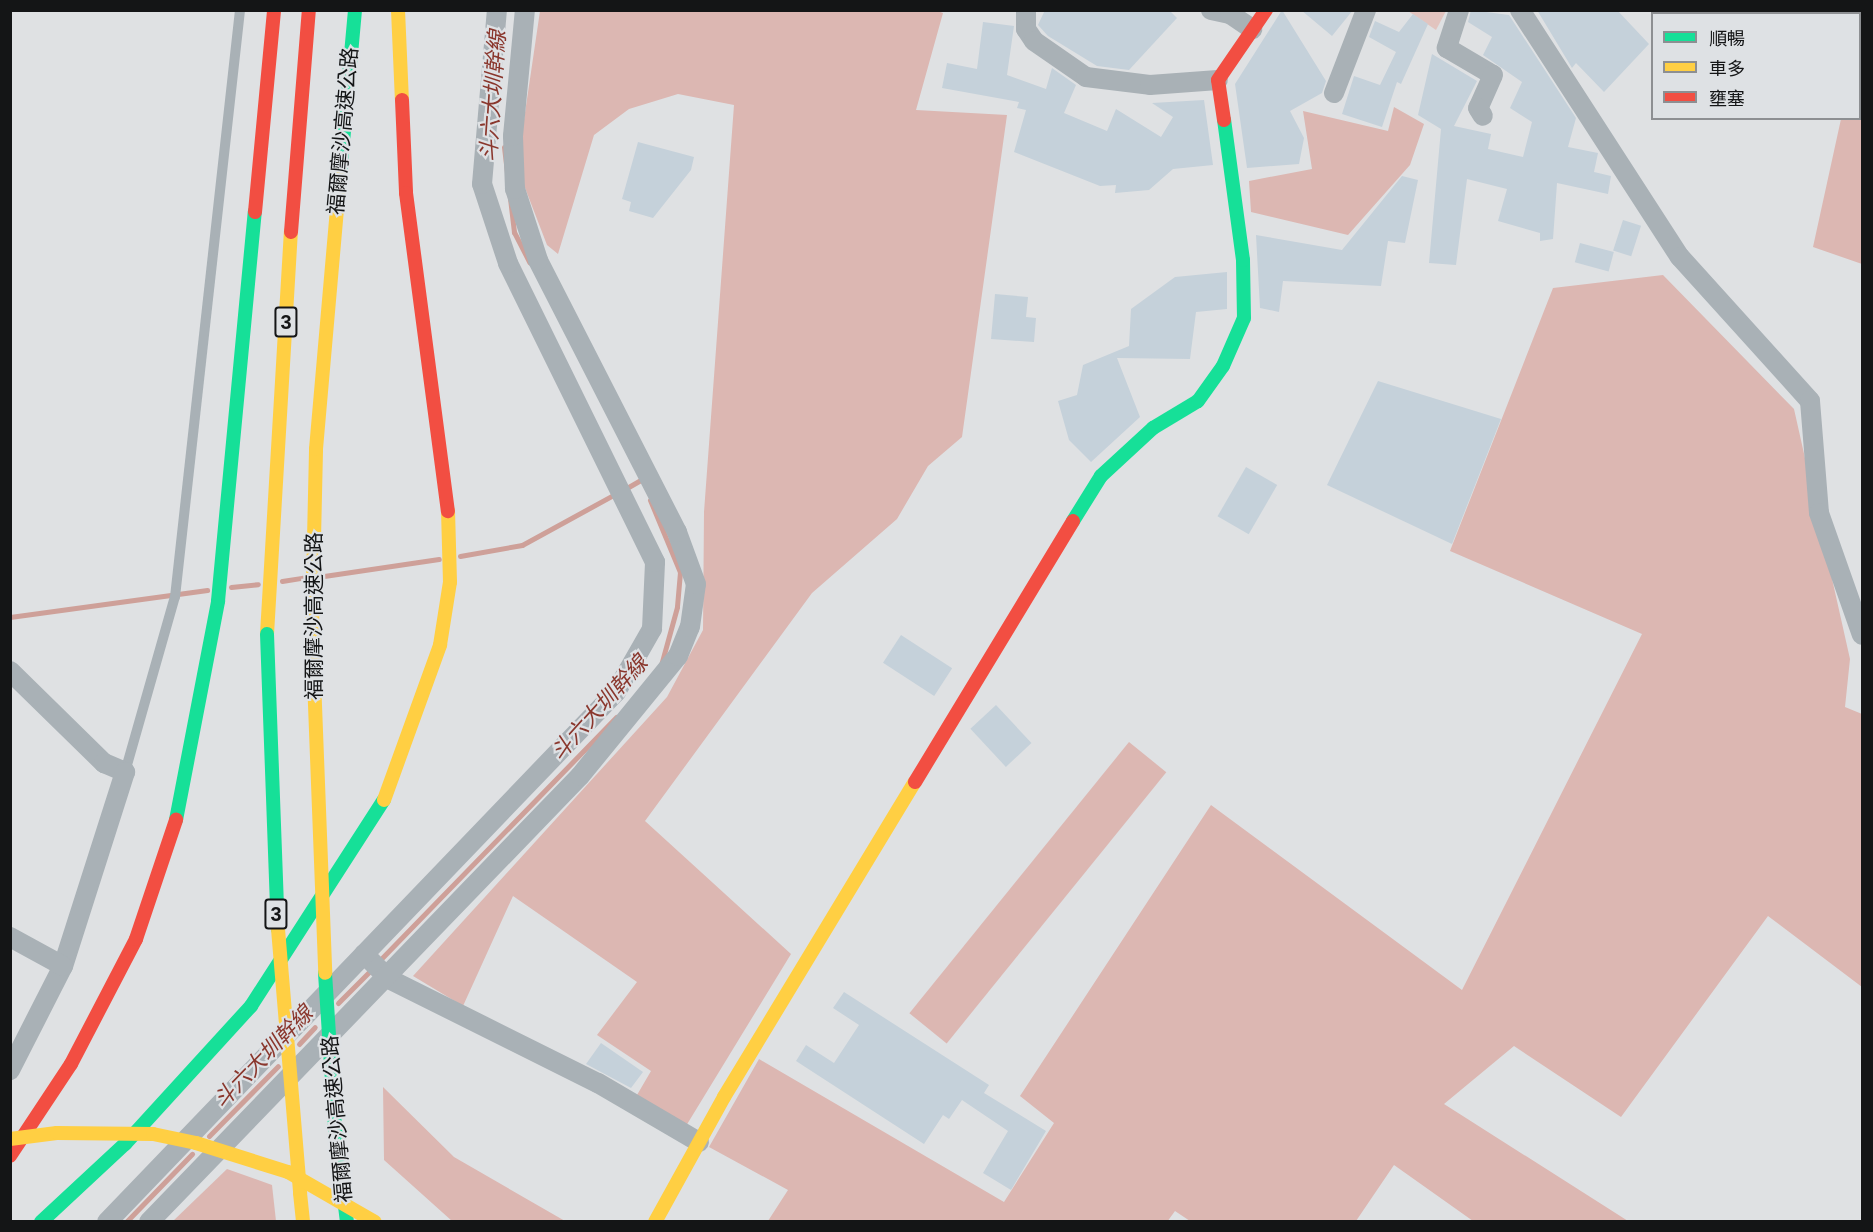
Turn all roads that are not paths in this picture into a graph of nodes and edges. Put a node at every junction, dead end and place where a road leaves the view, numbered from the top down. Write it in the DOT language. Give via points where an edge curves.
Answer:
graph roads {
  1 [pos="240,10"];
  2 [pos="274,10"];
  3 [pos="309,10"];
  4 [pos="355,10"];
  5 [pos="398,10"];
  6 [pos="497,10"];
  7 [pos="525,10"];
  8 [pos="1026,10"];
  9 [pos="1211,10"];
  10 [pos="1266,10"];
  11 [pos="1366,10"];
  12 [pos="1459,10"];
  13 [pos="1520,10"];
  14 [pos="1252,29"];
  15 [pos="1218,80"];
  16 [pos="1334,93"];
  17 [pos="1483,116"];
  18 [pos="1859,603"];
  19 [pos="1863,635"];
  20 [pos="10,671"];
  21 [pos="125,771"];
  22 [pos="10,937"];
  23 [pos="364,954"];
  24 [pos="63,966"];
  25 [pos="389,979"];
  26 [pos="10,1070"];
  27 [pos="10,1139"];
  28 [pos="699,1142"];
  29 [pos="10,1156"];
  30 [pos="41,1221"];
  31 [pos="106,1221"];
  32 [pos="149,1221"];
  33 [pos="303,1221"];
  34 [pos="347,1221"];
  35 [pos="375,1221"];
  36 [pos="655,1221"];
  1 -- 21 [label="lane" via="175,597"];
  2 -- 29 [label="main road" via="220,580 185,792 136,939 71,1064"];
  3 -- 33 [label="main road, 福爾摩沙高速公路 / 3, bridge" via="301,73 267,634 276,905"];
  4 -- 34 [label="main road, 福爾摩沙高速公路 / 3, bridge" via="316,449 312,627 318,874 335,1126"];
  5 -- 30 [label="main road" via="406,193 444,456 450,566 440,645 399,770 375,819 251,1006 125,1144"];
  6 -- 23 [label="street" via="482,184 508,263 655,562 652,629 616,692"];
  7 -- 25 [label="street" via="513,136 515,189 538,260 677,532 696,584 678,656 641,705"];
  8 -- 15 [label="street" via="1026,28 1034,42 1086,77 1150,85"];
  9 -- 14 [label="street" via="1230,14"];
  10 -- 14 [label="main road"];
  11 -- 16 [label="street"];
  12 -- 17 [label="street" via="1447,48 1493,75 1478,108"];
  13 -- 18 [label="street" via="1680,256 1810,401 1819,513"];
  14 -- 15 [label="main road"];
  15 -- 28 [label="main road" via="1244,295 1244,318 1223,366 1198,401 1153,428 1101,476"];
  18 -- 19 [label="street"];
  20 -- 21 [label="street" via="104,763"];
  21 -- 24 [label="street"];
  22 -- 24 [label="street"];
  23 -- 25 [label="street"];
  23 -- 31 [label="street"];
  24 -- 26 [label="street"];
  25 -- 28 [label="street" via="598,1083"];
  25 -- 32 [label="street"];
  27 -- 35 [label="main road, bridge" via="57,1132 153,1134 196,1143 288,1172"];
  28 -- 36 [label="main road"];
}
